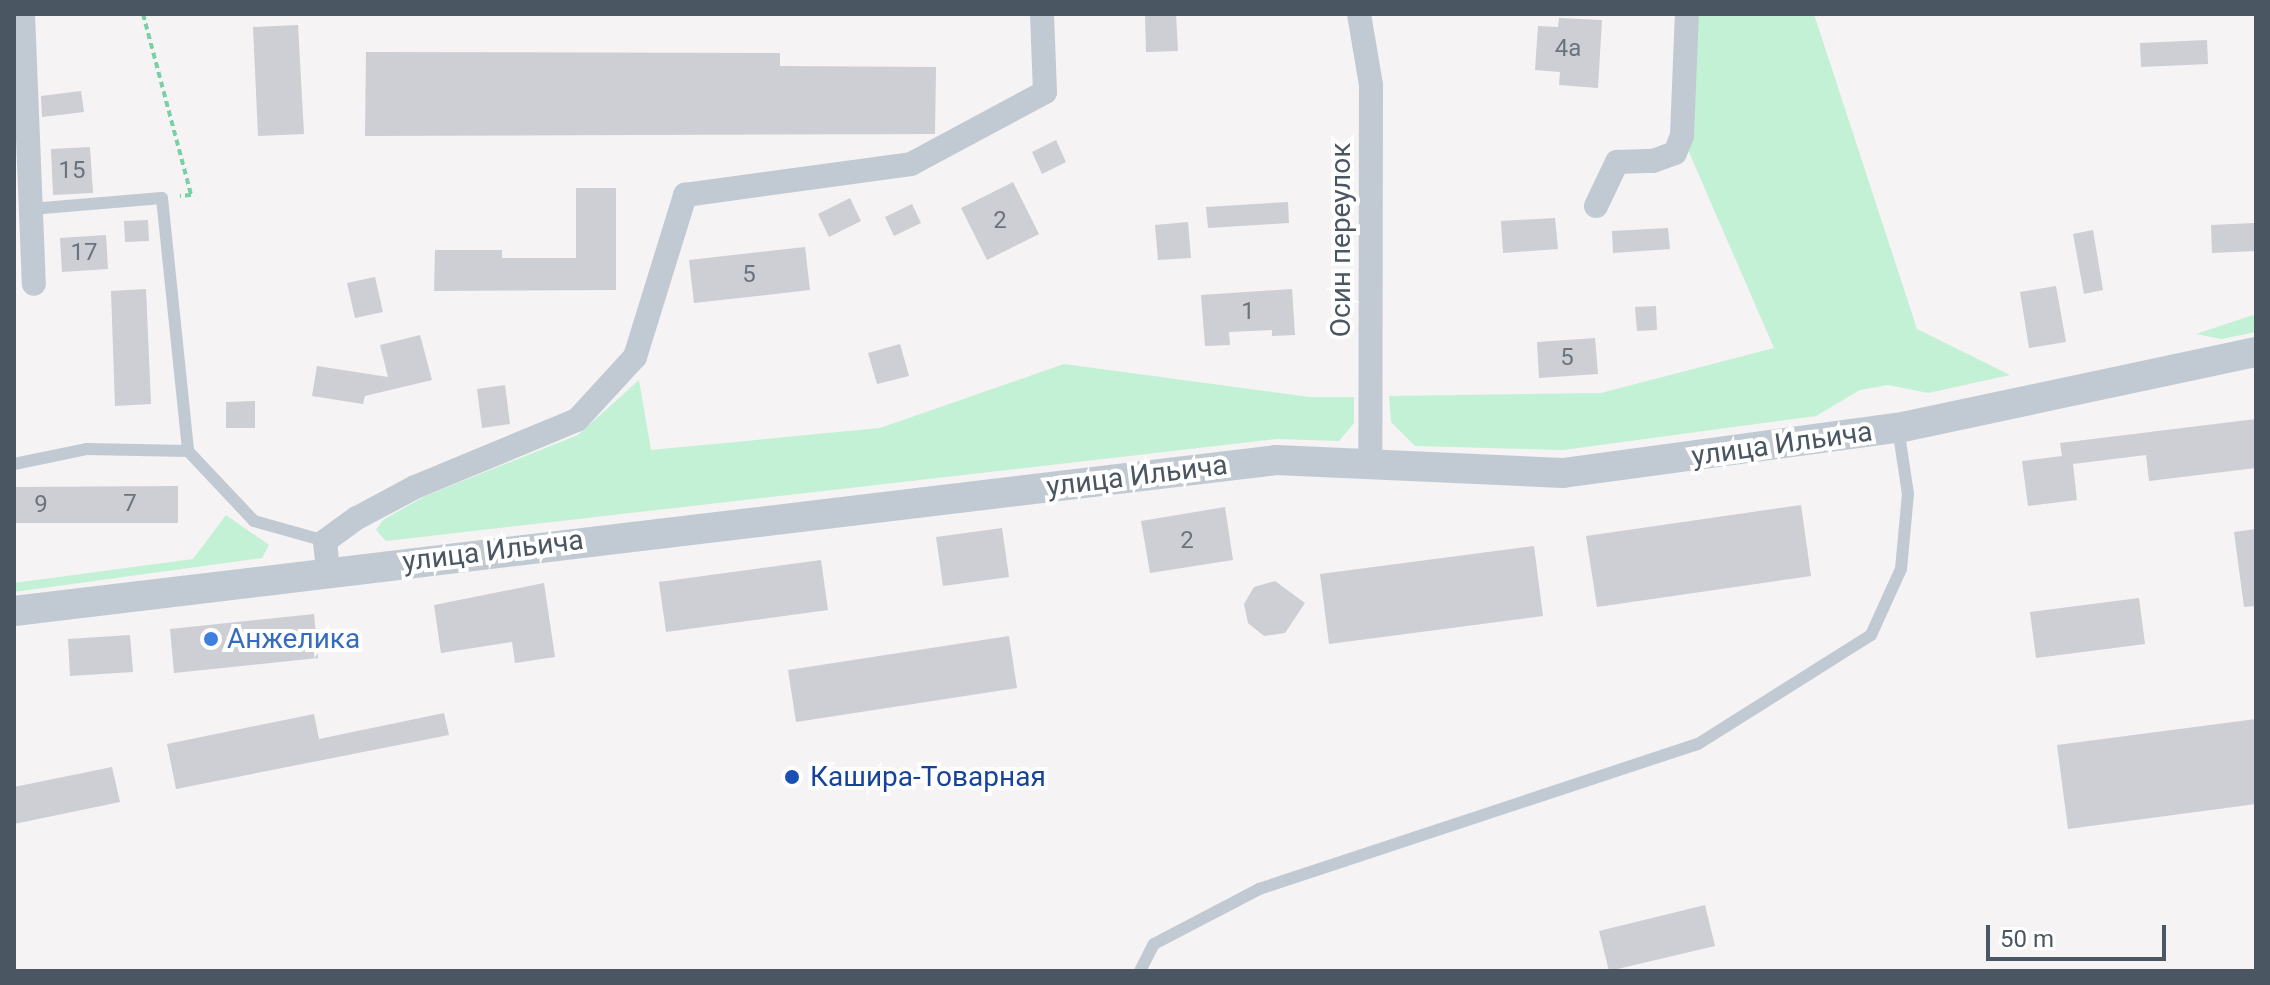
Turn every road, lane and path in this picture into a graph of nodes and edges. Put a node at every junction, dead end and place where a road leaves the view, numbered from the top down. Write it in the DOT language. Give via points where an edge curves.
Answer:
graph roads {
  1 [pos="23,14"];
  2 [pos="143,14"];
  3 [pos="1042,14"];
  4 [pos="1359,14"];
  5 [pos="1687,14"];
  6 [pos="162,198"];
  7 [pos="1596,206"];
  8 [pos="31,209"];
  9 [pos="34,284"];
  10 [pos="2256,352"];
  11 [pos="1898,428"];
  12 [pos="188,451"];
  13 [pos="14,464"];
  14 [pos="1370,467"];
  15 [pos="326,556"];
  16 [pos="14,611"];
  17 [pos="1140,971"];
  1 -- 8 [label="street"];
  2 -- 6 [label="path" via="191,195"];
  3 -- 15 [label="street" via="1045,92 911,164 685,195 635,357 577,420 415,487"];
  4 -- 14 [label="street, Осин переулок" via="1371,85"];
  5 -- 7 [label="street" via="1682,136 1675,153 1653,161 1617,162"];
  6 -- 8 [label="lane"];
  6 -- 12 [label="lane"];
  8 -- 9 [label="street"];
  10 -- 11 [label="street, улица Ильича"];
  11 -- 14 [label="street, улица Ильича" via="1563,473"];
  11 -- 17 [label="lane" via="1908,494 1901,569 1871,635 1698,744 1259,889 1154,944"];
  12 -- 13 [label="lane" via="87,449"];
  12 -- 15 [label="lane" via="254,521"];
  14 -- 15 [label="street, улица Ильича" via="1276,460"];
  15 -- 16 [label="street, улица Ильича"];
}
